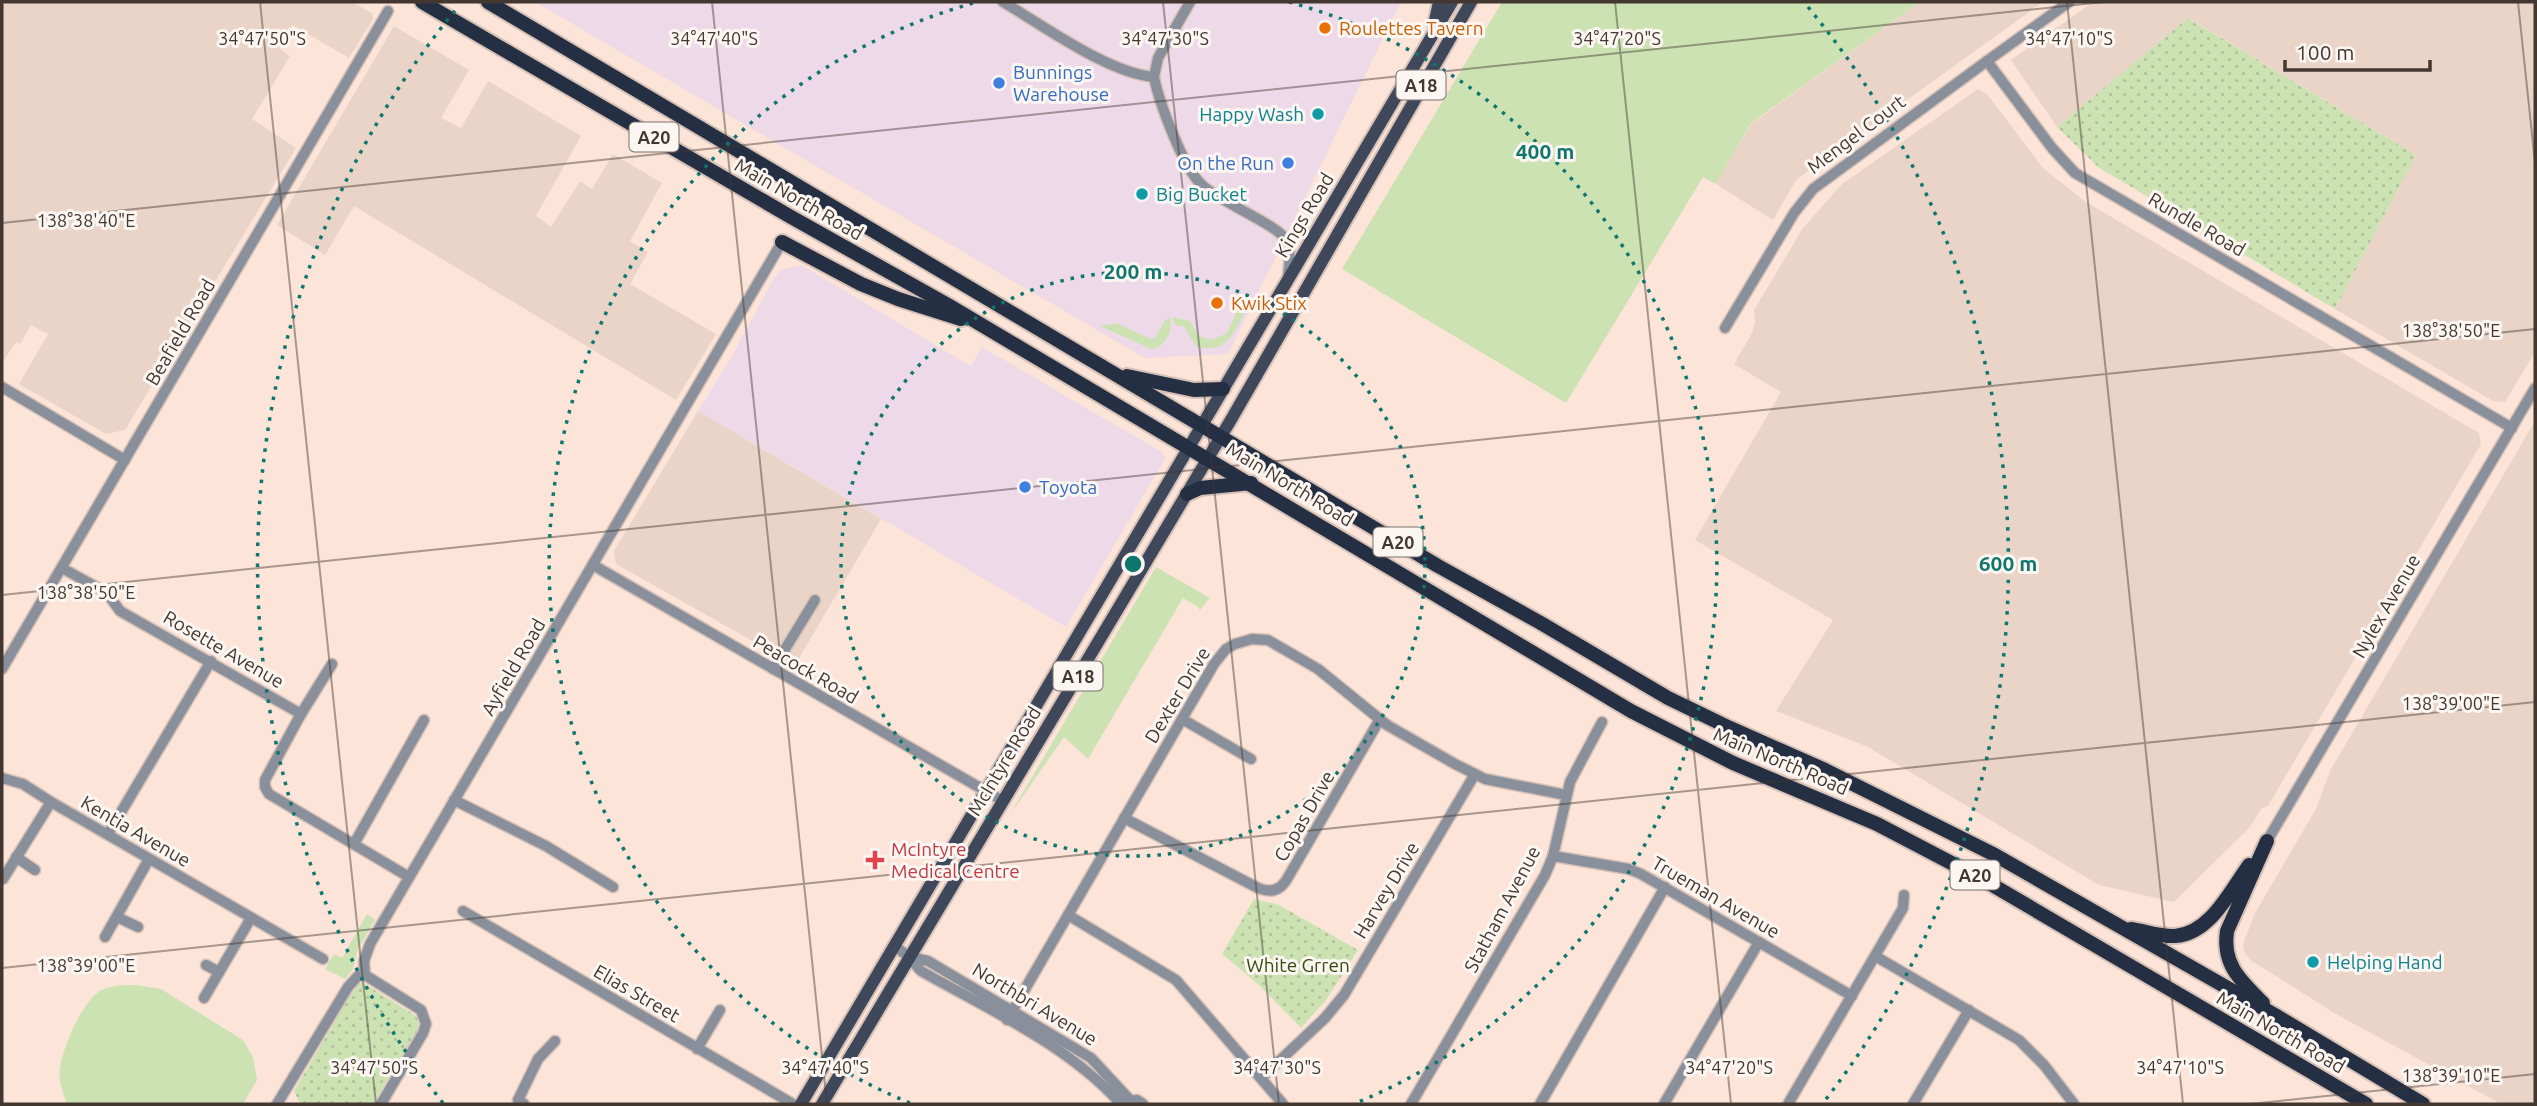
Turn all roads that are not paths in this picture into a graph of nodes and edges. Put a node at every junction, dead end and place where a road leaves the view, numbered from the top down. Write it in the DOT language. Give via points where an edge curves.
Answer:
graph roads {
  1 [pos="422,2"];
  2 [pos="488,2"];
  3 [pos="1003,2"];
  4 [pos="1190,2"];
  5 [pos="1439,2"];
  6 [pos="1452,2"];
  7 [pos="1471,2"];
  8 [pos="2069,2"];
  9 [pos="388,11"];
  10 [pos="1430,38"];
  11 [pos="1987,61"];
  12 [pos="1154,77"];
  13 [pos="782,242"];
  14 [pos="1288,281"];
  15 [pos="985,327"];
  16 [pos="1725,328"];
  17 [pos="1116,374"];
  18 [pos="2,387"];
  19 [pos="2535,388"];
  20 [pos="1223,389"];
  21 [pos="1202,426"];
  22 [pos="2512,428"];
  23 [pos="1220,437"];
  24 [pos="1189,447"];
  25 [pos="1208,458"];
  26 [pos="125,460"];
  27 [pos="1251,483"];
  28 [pos="1187,494"];
  29 [pos="593,565"];
  30 [pos="62,568"];
  31 [pos="1124,599"];
  32 [pos="815,600"];
  33 [pos="1086,622"];
  34 [pos="211,662"];
  35 [pos="332,664"];
  36 [pos="2,669"];
  37 [pos="772,669"];
  38 [pos="301,714"];
  39 [pos="1182,719"];
  40 [pos="1380,719"];
  41 [pos="424,720"];
  42 [pos="1602,722"];
  43 [pos="1251,759"];
  44 [pos="1475,774"];
  45 [pos="2,778"];
  46 [pos="986,792"];
  47 [pos="1566,795"];
  48 [pos="454,800"];
  49 [pos="1003,801"];
  50 [pos="51,802"];
  51 [pos="1124,818"];
  52 [pos="108,834"];
  53 [pos="2267,841"];
  54 [pos="354,844"];
  55 [pos="1553,856"];
  56 [pos="16,857"];
  57 [pos="149,859"];
  58 [pos="35,870"];
  59 [pos="410,877"];
  60 [pos="3,879"];
  61 [pos="613,887"];
  62 [pos="1665,887"];
  63 [pos="1904,895"];
  64 [pos="463,911"];
  65 [pos="1068,915"];
  66 [pos="117,916"];
  67 [pos="251,918"];
  68 [pos="138,927"];
  69 [pos="2122,927"];
  70 [pos="105,937"];
  71 [pos="1759,942"];
  72 [pos="896,947"];
  73 [pos="1875,956"];
  74 [pos="909,957"];
  75 [pos="323,959"];
  76 [pos="206,965"];
  77 [pos="219,972"];
  78 [pos="365,975"];
  79 [pos="1852,996"];
  80 [pos="204,998"];
  81 [pos="720,1010"];
  82 [pos="1013,1010"];
  83 [pos="1969,1010"];
  84 [pos="2275,1015"];
  85 [pos="1007,1020"];
  86 [pos="555,1041"];
  87 [pos="697,1049"];
  88 [pos="1261,1078"];
  89 [pos="279,1101"];
  90 [pos="1125,1103"];
  91 [pos="293,1104"];
  92 [pos="381,1104"];
  93 [pos="524,1104"];
  94 [pos="793,1104"];
  95 [pos="801,1104"];
  96 [pos="822,1104"];
  97 [pos="1143,1104"];
  98 [pos="1283,1104"];
  99 [pos="1411,1104"];
  100 [pos="1539,1104"];
  101 [pos="1664,1104"];
  102 [pos="1788,1104"];
  103 [pos="1913,1104"];
  104 [pos="2073,1104"];
  105 [pos="2366,1104"];
  106 [pos="2423,1104"];
  1 -- 15 [label="highway, Main North Road / A20"];
  2 -- 17 [label="highway, Main North Road / A20"];
  3 -- 12 [label="street" via="1110,65"];
  4 -- 12 [label="street" via="1157,58"];
  5 -- 10 [label="main road"];
  6 -- 10 [label="main road, Kings Road / A18"];
  7 -- 23 [label="main road, Kings Road / A18"];
  8 -- 11 [label="street"];
  9 -- 26 [label="street, Beafield Road"];
  10 -- 14 [label="main road, Kings Road / A18"];
  11 -- 16 [label="street, Mengel Court" via="1813,189"];
  11 -- 22 [label="street, Rundle Road" via="2075,173"];
  12 -- 14 [label="street" via="1161,105 1200,184 1279,231 1287,241"];
  13 -- 15 [label="highway" via="861,284"];
  13 -- 29 [label="street, Ayfield Road"];
  14 -- 20 [label="main road, Kings Road / A18"];
  15 -- 24 [label="highway, Main North Road / A20"];
  17 -- 20 [label="highway" via="1194,390"];
  17 -- 21 [label="highway, Main North Road / A20"];
  18 -- 26 [label="street"];
  19 -- 22 [label="street, Nylex Avenue"];
  20 -- 21 [label="main road, Kings Road / A18"];
  21 -- 23 [label="highway, Main North Road / A20"];
  21 -- 24 [label="main road, Kings Road / A18"];
  22 -- 53 [label="street, Nylex Avenue"];
  23 -- 25 [label="main road, McIntyre Road / A18"];
  23 -- 69 [label="highway, Main North Road / A20" via="1668,698 1936,823"];
  24 -- 25 [label="highway, Main North Road / A20"];
  24 -- 33 [label="main road, McIntyre Road / A18"];
  25 -- 27 [label="highway, Main North Road / A20"];
  25 -- 28 [label="main road, McIntyre Road / A18"];
  26 -- 30 [label="street, Beafield Road"];
  27 -- 28 [label="highway" via="1209,486"];
  27 -- 105 [label="highway, Main North Road / A20" via="1631,710 1733,763 1827,801 1930,851"];
  28 -- 31 [label="main road, McIntyre Road / A18"];
  29 -- 37 [label="street, Peacock Road"];
  29 -- 48 [label="street, Ayfield Road"];
  30 -- 34 [label="street, Rosette Avenue" via="107,593 120,611"];
  30 -- 36 [label="street, Beafield Road"];
  31 -- 33 [label="main road" via="1097,626"];
  31 -- 49 [label="main road, McIntyre Road / A18"];
  32 -- 37 [label="street"];
  33 -- 46 [label="main road, McIntyre Road / A18"];
  34 -- 38 [label="street, Rosette Avenue"];
  34 -- 52 [label="street"];
  35 -- 38 [label="street"];
  37 -- 46 [label="street, Peacock Road"];
  38 -- 54 [label="street" via="265,787 269,794"];
  39 -- 40 [label="street, Dexter Drive" via="1219,656 1252,639 1283,647"];
  39 -- 43 [label="street"];
  39 -- 51 [label="street, Dexter Drive"];
  40 -- 44 [label="street, Dexter Drive"];
  40 -- 51 [label="street, Copas Drive" via="1287,879 1275,890 1264,891"];
  41 -- 54 [label="street"];
  42 -- 47 [label="street, Statham Avenue"];
  44 -- 47 [label="street, Dexter Drive"];
  44 -- 88 [label="street, Harvey Drive" via="1344,995"];
  45 -- 50 [label="street, Kentia Avenue" via="23,783"];
  46 -- 49 [label="street, Peacock Road"];
  46 -- 72 [label="main road, McIntyre Road / A18"];
  47 -- 55 [label="street, Statham Avenue"];
  48 -- 59 [label="street, Ayfield Road"];
  48 -- 61 [label="street" via="546,846"];
  49 -- 74 [label="main road, McIntyre Road / A18"];
  50 -- 52 [label="street, Kentia Avenue"];
  50 -- 56 [label="street"];
  51 -- 65 [label="street, Dexter Drive"];
  52 -- 57 [label="street, Kentia Avenue"];
  53 -- 69 [label="highway" via="2199,928 2176,936"];
  53 -- 84 [label="highway" via="2225,945 2234,974"];
  54 -- 59 [label="street"];
  55 -- 62 [label="street, Trueman Avenue" via="1629,869"];
  55 -- 99 [label="street, Statham Avenue"];
  56 -- 58 [label="street"];
  56 -- 60 [label="street"];
  57 -- 66 [label="street"];
  57 -- 67 [label="street, Kentia Avenue"];
  59 -- 78 [label="street, Ayfield Road" via="366,953"];
  62 -- 71 [label="street, Trueman Avenue"];
  62 -- 100 [label="street"];
  63 -- 73 [label="street" via="1903,908"];
  64 -- 87 [label="street, Elias Street"];
  65 -- 82 [label="street, Dexter Drive"];
  65 -- 88 [label="street" via="1176,980"];
  66 -- 68 [label="street"];
  66 -- 70 [label="street"];
  67 -- 75 [label="street, Kentia Avenue"];
  67 -- 77 [label="street"];
  69 -- 84 [label="highway, Main North Road / A20"];
  71 -- 79 [label="street, Trueman Avenue"];
  71 -- 101 [label="street"];
  72 -- 74 [label="street, Northbri Avenue"];
  72 -- 95 [label="main road, McIntyre Road / A18"];
  73 -- 79 [label="street"];
  73 -- 83 [label="street"];
  74 -- 82 [label="street, Northbri Avenue" via="928,961"];
  74 -- 85 [label="street, Northbri Avenue" via="921,971"];
  74 -- 96 [label="main road, McIntyre Road / A18"];
  76 -- 77 [label="street"];
  77 -- 80 [label="street"];
  78 -- 89 [label="street" via="348,987"];
  78 -- 92 [label="street" via="421,1010 425,1018 424,1033"];
  79 -- 102 [label="street"];
  81 -- 87 [label="street"];
  82 -- 85 [label="street, Dexter Drive"];
  82 -- 90 [label="street, Northbri Avenue" via="1091,1058"];
  83 -- 103 [label="street"];
  83 -- 104 [label="street" via="2019,1040"];
  84 -- 106 [label="highway, Main North Road / A20"];
  85 -- 90 [label="street, Northbri Avenue" via="1081,1066"];
  86 -- 93 [label="street" via="538,1059 518,1100"];
  87 -- 94 [label="street, Elias Street"];
  88 -- 98 [label="street"];
  89 -- 91 [label="street"];
  90 -- 97 [label="street" via="1137,1100"];
}
